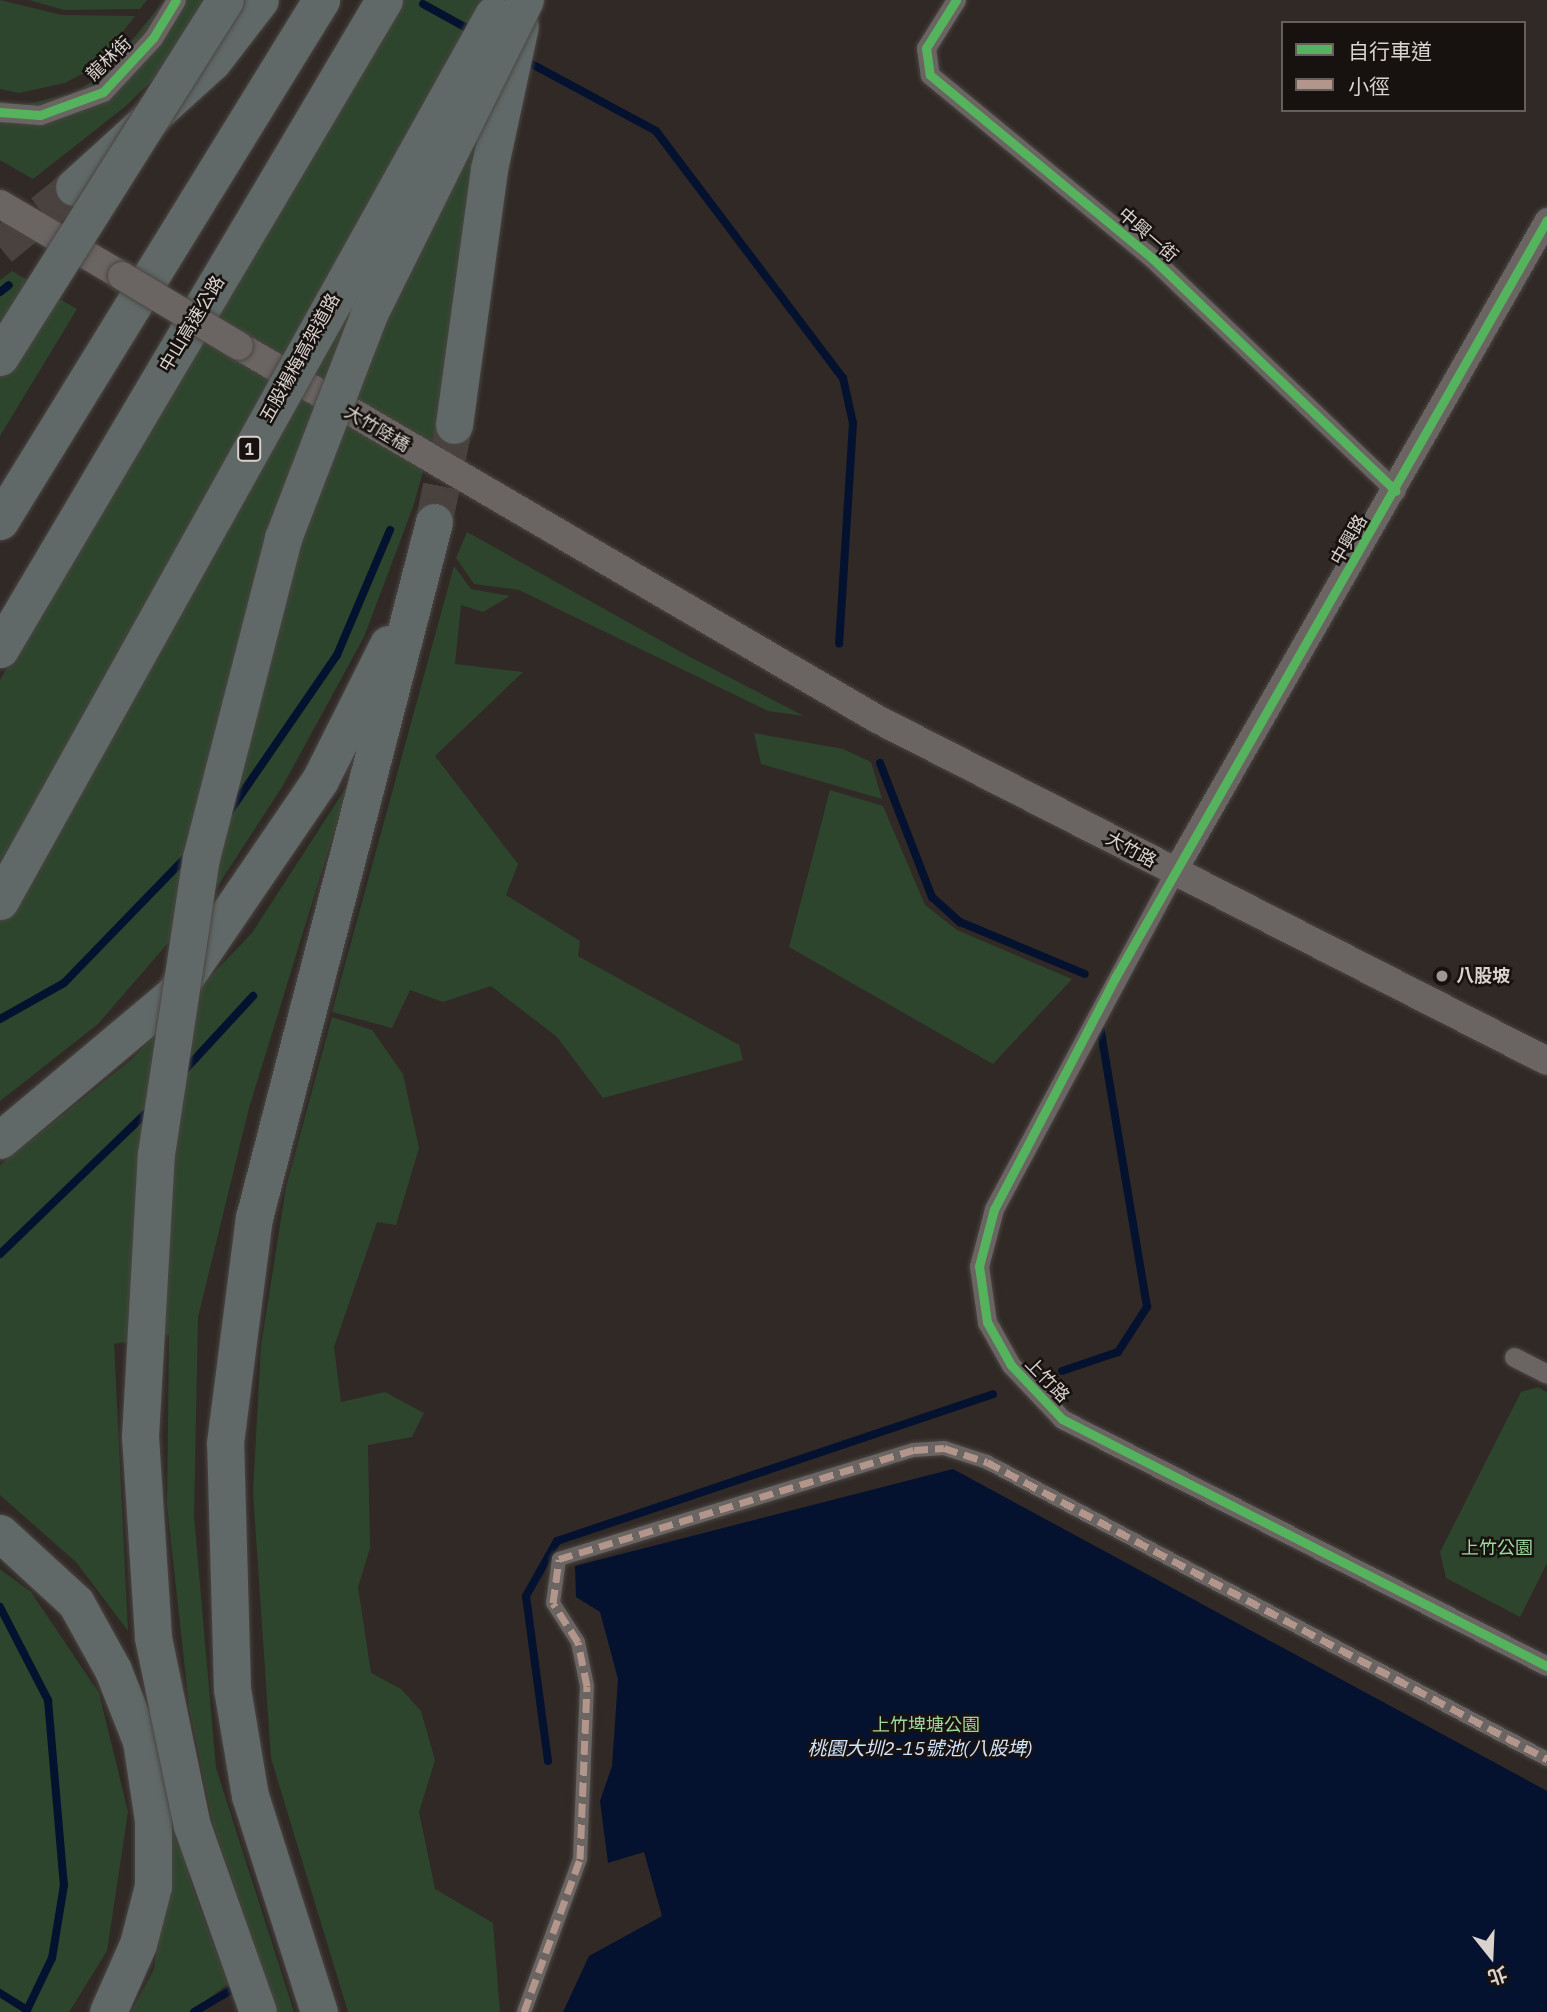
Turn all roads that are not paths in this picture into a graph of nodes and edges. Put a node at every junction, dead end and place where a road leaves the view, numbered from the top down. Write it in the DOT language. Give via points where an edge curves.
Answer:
graph roads {
  1 [pos="176,0"];
  2 [pos="225,0"];
  3 [pos="260,0"];
  4 [pos="321,0"];
  5 [pos="384,0"];
  6 [pos="502,0"];
  7 [pos="527,0"];
  8 [pos="956,0"];
  9 [pos="0,112"];
  10 [pos="74,187"];
  11 [pos="0,204"];
  12 [pos="1547,220"];
  13 [pos="0,356"];
  14 [pos="454,425"];
  15 [pos="1396,491"];
  16 [pos="0,521"];
  17 [pos="433,522"];
  18 [pos="422,577"];
  19 [pos="757,648"];
  20 [pos="0,649"];
  21 [pos="1174,873"];
  22 [pos="0,901"];
  23 [pos="1547,1061"];
  24 [pos="0,1140"];
  25 [pos="1514,1357"];
  26 [pos="1547,1374"];
  27 [pos="0,1532"];
  28 [pos="1547,1666"];
  29 [pos="1547,1759"];
  30 [pos="108,2012"];
  31 [pos="258,2012"];
  32 [pos="319,2012"];
  33 [pos="524,2012"];
  1 -- 9 [label="street, 龍林街" via="153,38 103,92 40,115"];
  2 -- 13 [label="highway, bridge"];
  3 -- 10 [label="highway" via="212,62"];
  4 -- 16 [label="highway"];
  5 -- 20 [label="highway, 中山高速公路"];
  6 -- 22 [label="highway, 五股楊梅高架道路 / 1, bridge"];
  7 -- 14 [label="highway" via="489,169"];
  7 -- 31 [label="highway, bridge" via="368,316 284,538 201,858 156,1154 140,1437 153,1637 192,1826"];
  8 -- 15 [label="street, 中興一街" via="926,48 930,75 1152,257"];
  11 -- 19 [label="main road, 大竹陸橋, bridge"];
  12 -- 15 [label="street, 中興路"];
  15 -- 21 [label="street, 中興路"];
  17 -- 18 [label="highway"];
  18 -- 24 [label="highway" via="320,780 174,994"];
  18 -- 32 [label="highway" via="254,1218 225,1443 232,1689 250,1796"];
  19 -- 21 [label="main road, 大竹路"];
  21 -- 23 [label="main road, 大竹路"];
  21 -- 28 [label="street, 上竹路" via="994,1209 979,1266 988,1322 1011,1365 1062,1419"];
  25 -- 26 [label="street"];
  27 -- 30 [label="highway" via="76,1603 113,1670 141,1741 153,1820 153,1886 138,1944"];
  29 -- 33 [label="street" via="986,1462 944,1448 914,1450 559,1559 553,1603 578,1642 587,1686 580,1859"];
}
